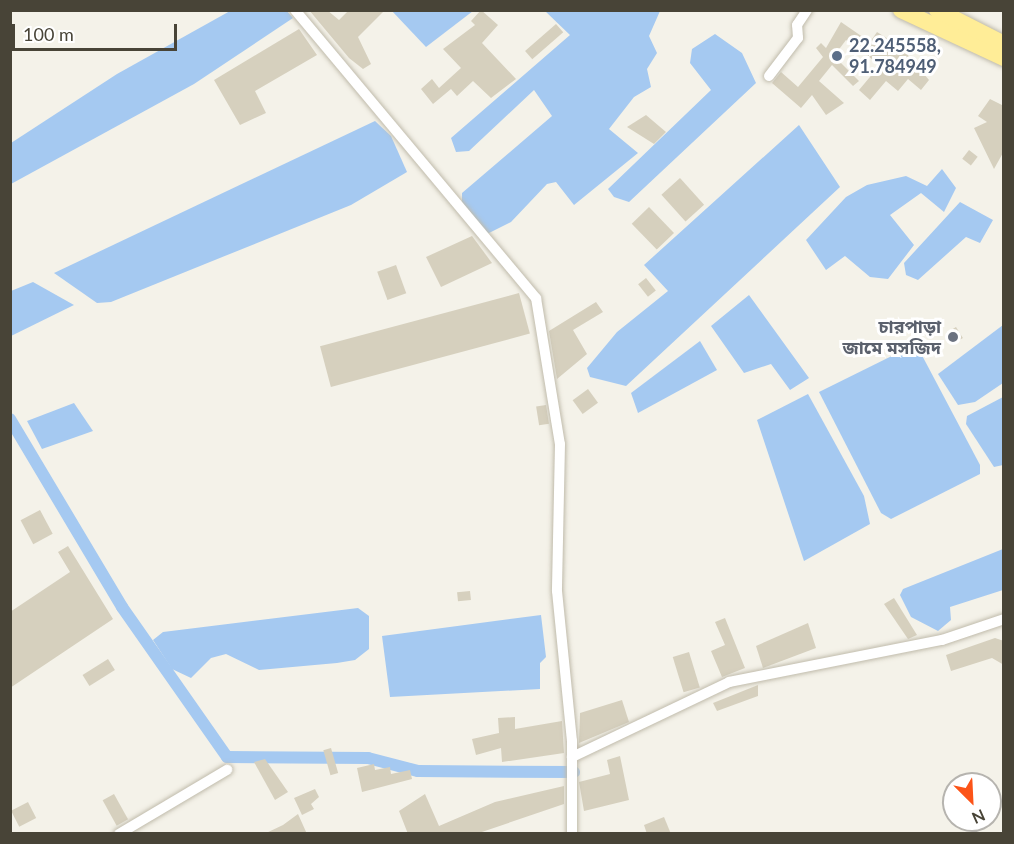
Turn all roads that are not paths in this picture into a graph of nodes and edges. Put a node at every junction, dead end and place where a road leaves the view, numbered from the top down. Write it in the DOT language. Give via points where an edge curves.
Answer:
graph roads {
  1 [pos="294,10"];
  2 [pos="807,10"];
  3 [pos="901,10"];
  4 [pos="937,10"];
  5 [pos="1004,44"];
  6 [pos="1004,58"];
  7 [pos="769,76"];
  8 [pos="1004,619"];
  9 [pos="572,757"];
  10 [pos="227,770"];
  11 [pos="119,834"];
  12 [pos="572,834"];
  1 -- 9 [label="street" via="536,298 560,444 557,591"];
  2 -- 7 [label="street" via="795,43"];
  3 -- 6 [label="main road"];
  4 -- 5 [label="main road"];
  8 -- 9 [label="street" via="942,640 729,682"];
  9 -- 12 [label="street"];
  10 -- 11 [label="street"];
}
